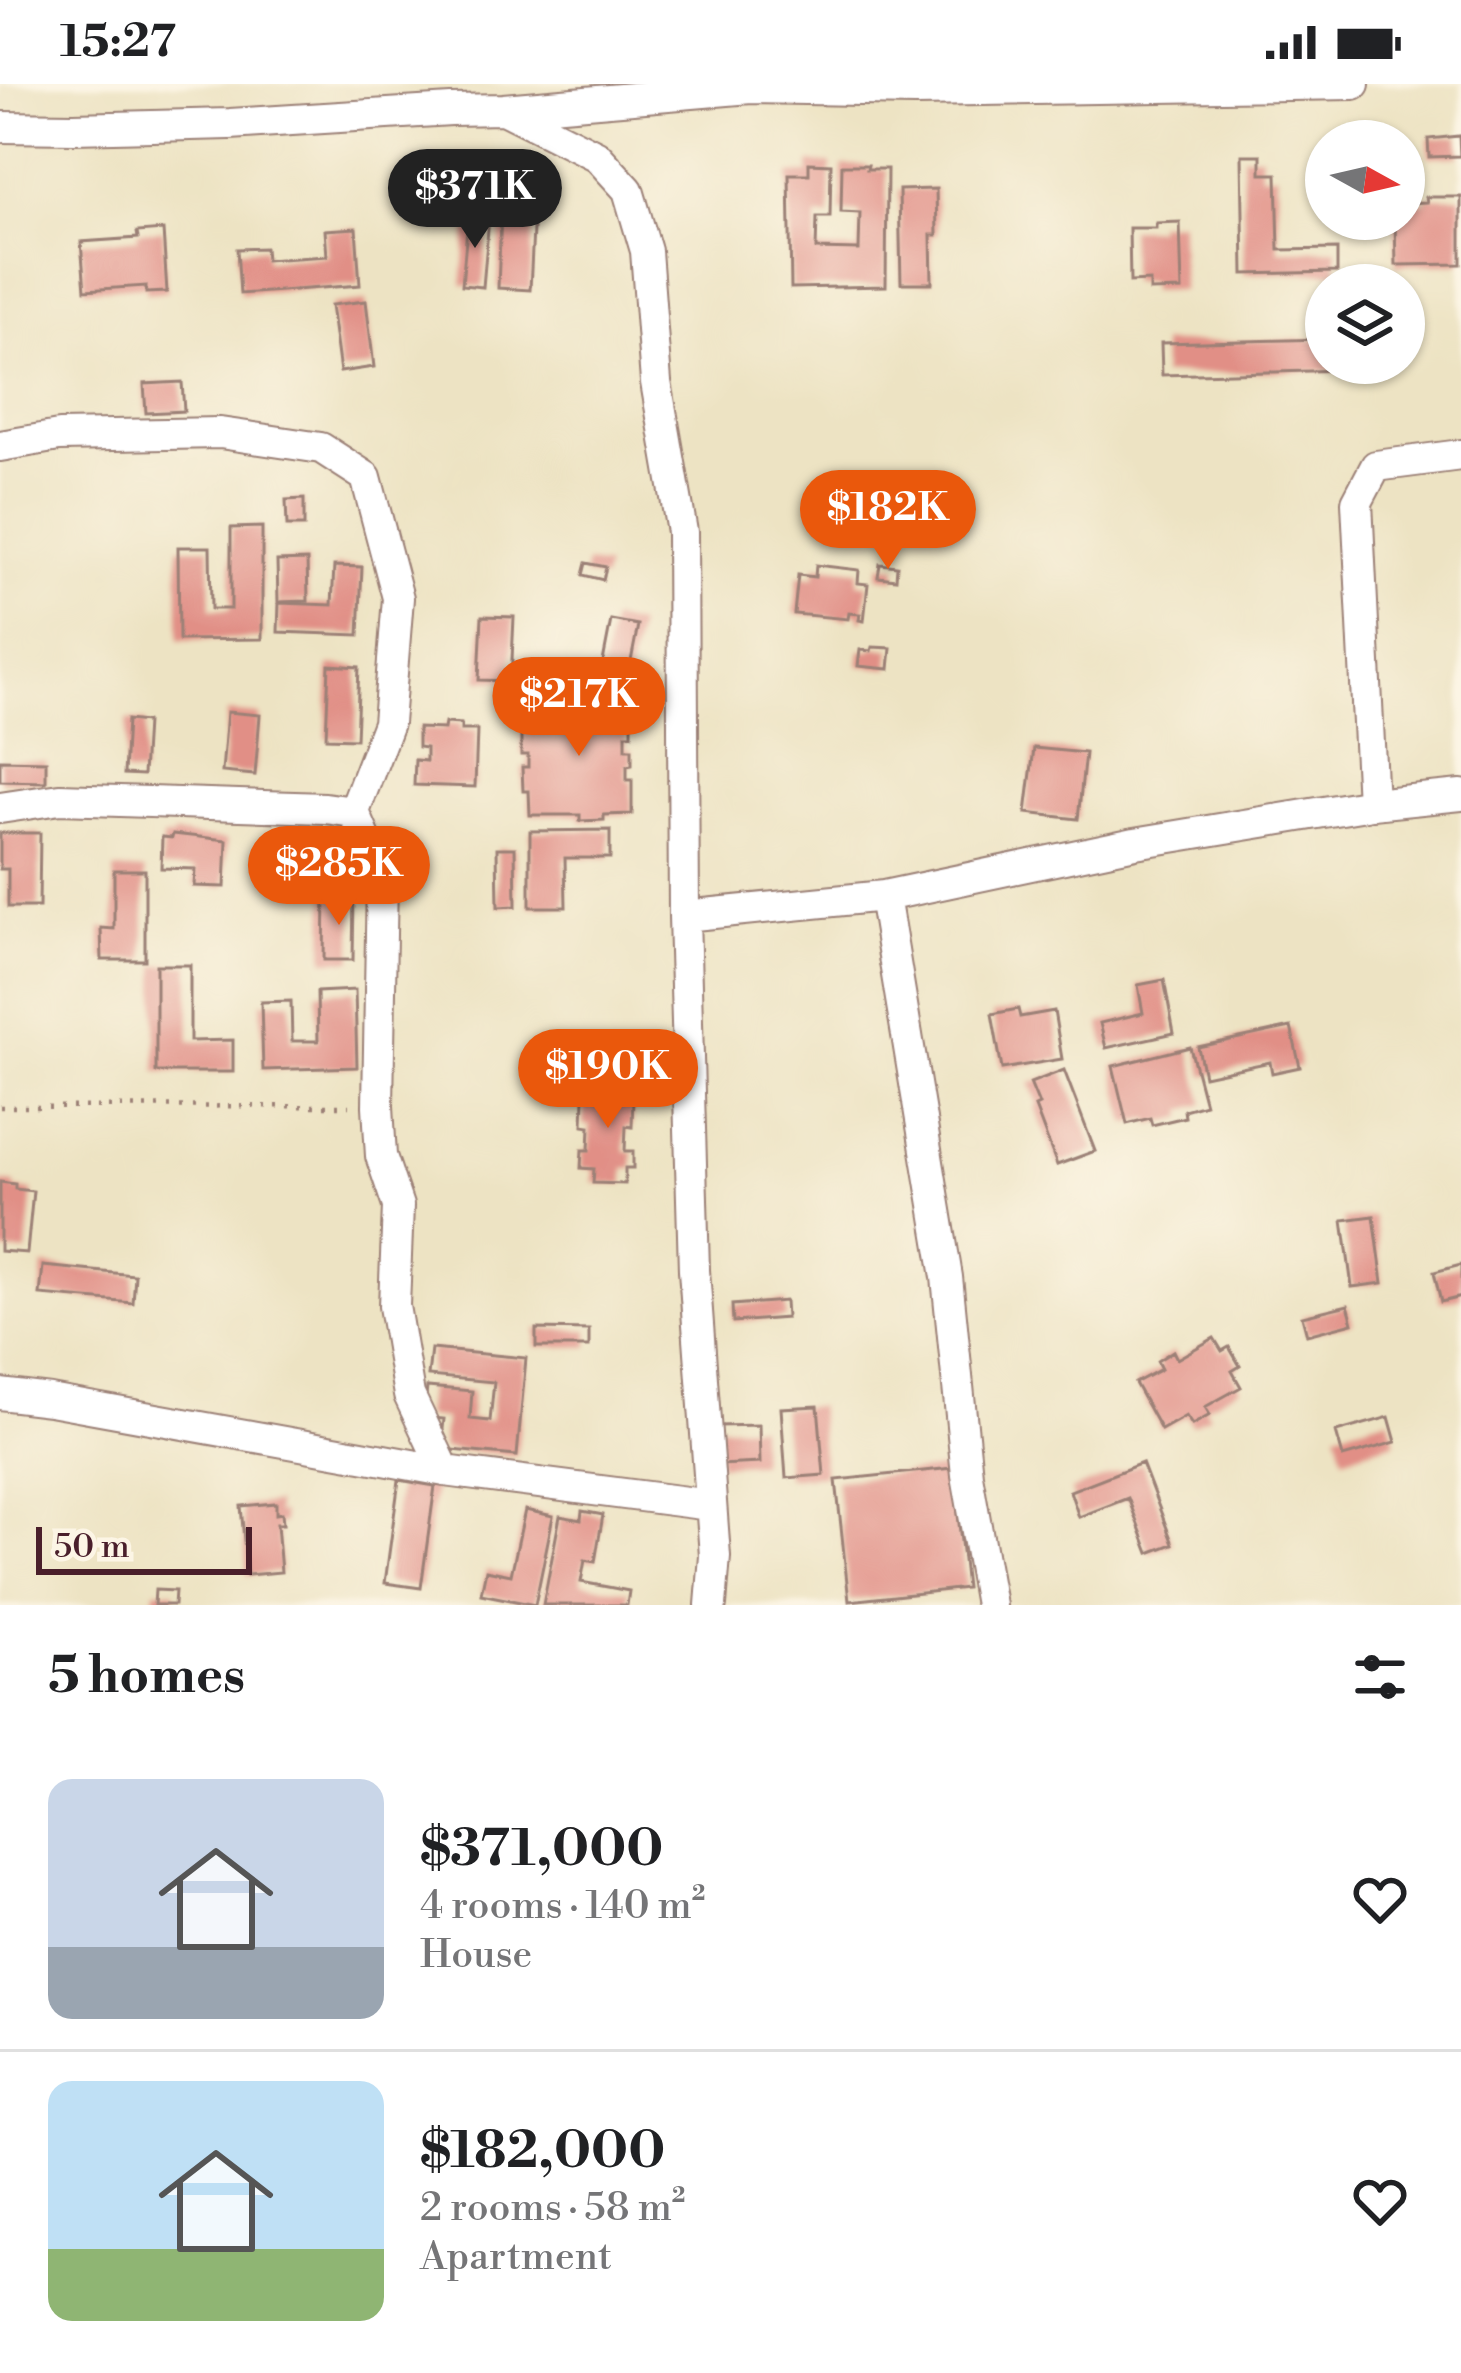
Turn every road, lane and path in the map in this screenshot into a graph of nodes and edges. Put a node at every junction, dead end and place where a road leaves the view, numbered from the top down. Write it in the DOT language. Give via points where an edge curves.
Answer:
graph roads {
  1 [pos="1354,84"];
  2 [pos="915,87"];
  3 [pos="503,110"];
  4 [pos="0,127"];
  5 [pos="0,446"];
  6 [pos="1461,455"];
  7 [pos="1461,795"];
  8 [pos="1372,804"];
  9 [pos="0,808"];
  10 [pos="355,812"];
  11 [pos="884,896"];
  12 [pos="684,916"];
  13 [pos="378,1106"];
  14 [pos="0,1107"];
  15 [pos="0,1394"];
  16 [pos="446,1471"];
  17 [pos="710,1504"];
  18 [pos="712,1605"];
  19 [pos="990,1605"];
  1 -- 2 [label="street"];
  2 -- 3 [label="street" via="752,88"];
  3 -- 4 [label="street"];
  3 -- 12 [label="street" via="597,156 628,190 646,251 656,382 682,532"];
  5 -- 10 [label="street" via="59,436 220,433 321,448 366,477 398,598 388,723"];
  6 -- 8 [label="street" via="1376,466 1357,502"];
  7 -- 8 [label="street"];
  8 -- 11 [label="street"];
  9 -- 10 [label="street" via="60,799"];
  10 -- 13 [label="street" via="382,877"];
  11 -- 12 [label="street"];
  11 -- 19 [label="street"];
  12 -- 17 [label="street"];
  13 -- 14 [label="path"];
  13 -- 16 [label="street" via="381,1156 398,1206 394,1306 409,1395"];
  15 -- 16 [label="street"];
  16 -- 17 [label="street"];
  17 -- 18 [label="street"];
}
